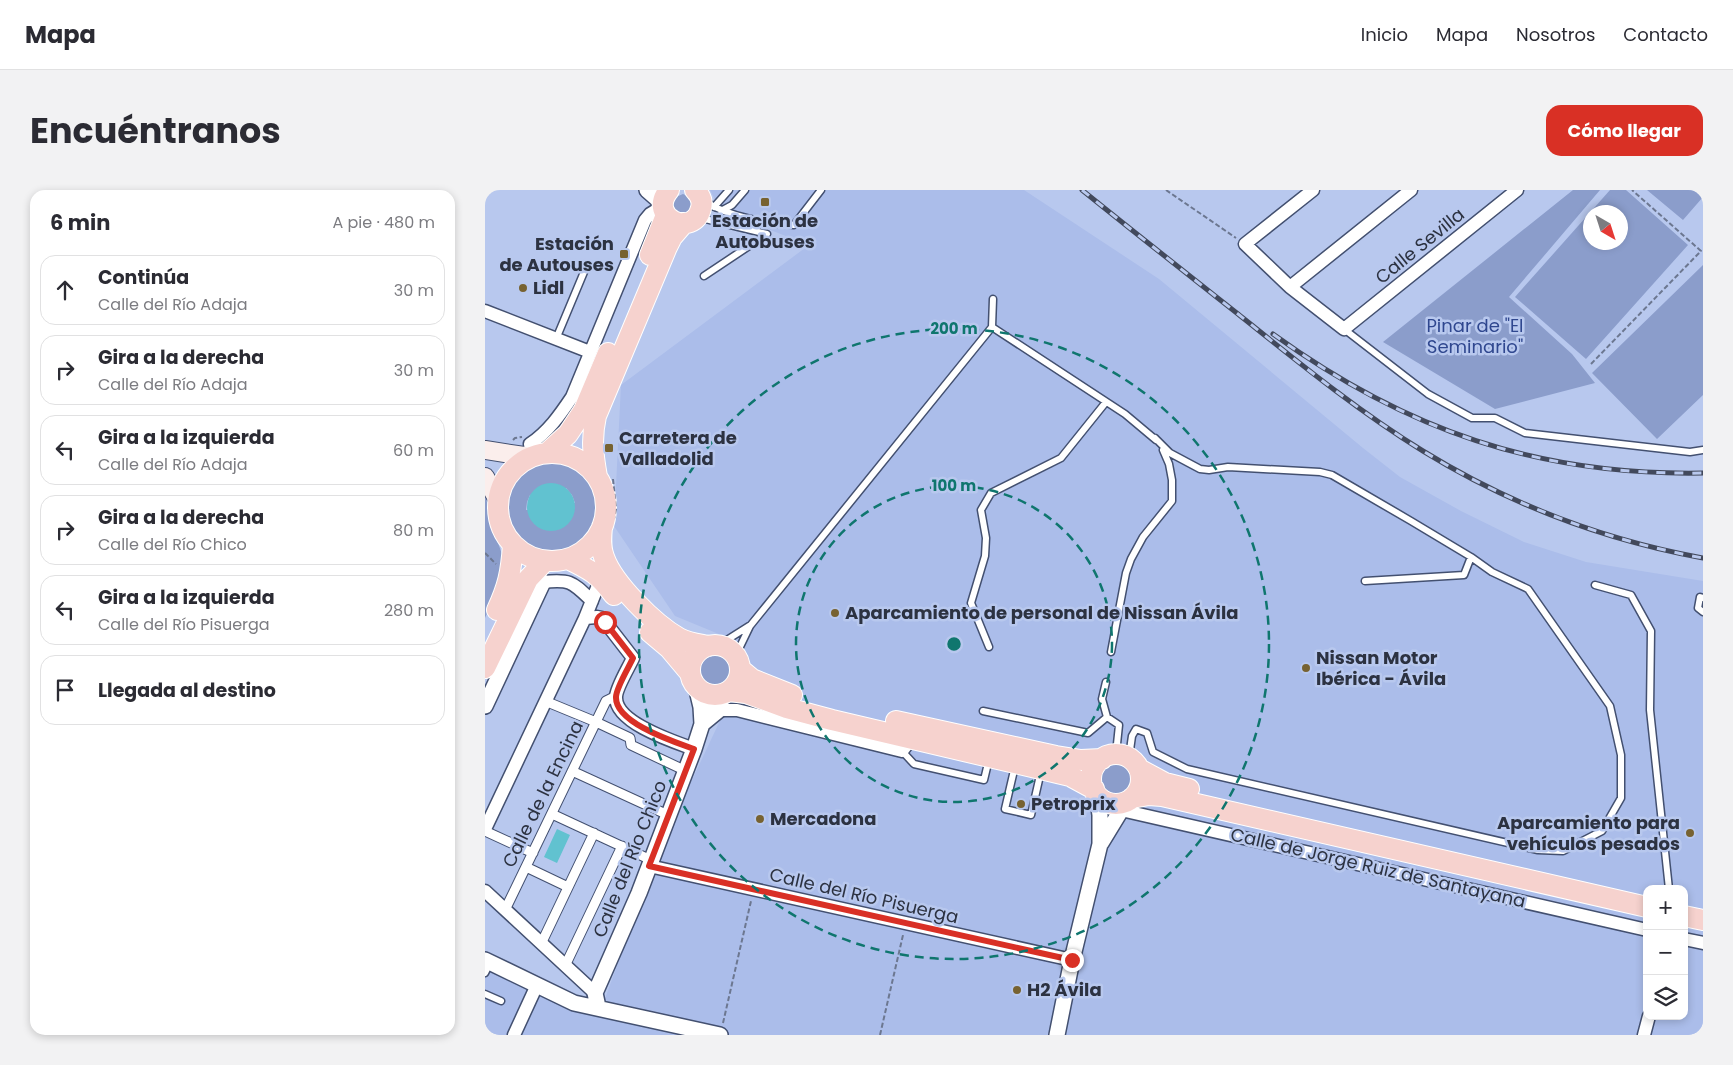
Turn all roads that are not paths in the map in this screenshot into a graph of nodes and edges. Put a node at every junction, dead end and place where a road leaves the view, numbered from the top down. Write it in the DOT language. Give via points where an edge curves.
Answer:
graph roads {
  1 [pos="647,190"];
  2 [pos="729,190"];
  3 [pos="745,190"];
  4 [pos="821,190"];
  5 [pos="1313,190"];
  6 [pos="1411,190"];
  7 [pos="1517,190"];
  8 [pos="699,203"];
  9 [pos="665,204"];
  10 [pos="721,211"];
  11 [pos="584,272"];
  12 [pos="704,276"];
  13 [pos="1290,287"];
  14 [pos="993,299"];
  15 [pos="485,311"];
  16 [pos="993,327"];
  17 [pos="1344,329"];
  18 [pos="556,339"];
  19 [pos="590,352"];
  20 [pos="1106,402"];
  21 [pos="1155,438"];
  22 [pos="485,450"];
  23 [pos="1703,450"];
  24 [pos="538,451"];
  25 [pos="605,476"];
  26 [pos="485,477"];
  27 [pos="498,500"];
  28 [pos="608,523"];
  29 [pos="513,545"];
  30 [pos="1471,557"];
  31 [pos="555,560"];
  32 [pos="601,578"];
  33 [pos="1365,581"];
  34 [pos="543,582"];
  35 [pos="1595,585"];
  36 [pos="1703,598"];
  37 [pos="592,601"];
  38 [pos="1703,612"];
  39 [pos="585,618"];
  40 [pos="750,626"];
  41 [pos="485,635"];
  42 [pos="989,647"];
  43 [pos="1111,652"];
  44 [pos="726,654"];
  45 [pos="485,668"];
  46 [pos="693,679"];
  47 [pos="1106,682"];
  48 [pos="615,696"];
  49 [pos="724,698"];
  50 [pos="545,701"];
  51 [pos="485,706"];
  52 [pos="701,707"];
  53 [pos="983,711"];
  54 [pos="1107,717"];
  55 [pos="596,722"];
  56 [pos="702,724"];
  57 [pos="694,749"];
  58 [pos="1121,760"];
  59 [pos="1016,762"];
  60 [pos="1042,768"];
  61 [pos="572,771"];
  62 [pos="686,771"];
  63 [pos="1113,800"];
  64 [pos="552,814"];
  65 [pos="669,815"];
  66 [pos="485,830"];
  67 [pos="594,833"];
  68 [pos="1100,844"];
  69 [pos="622,846"];
  70 [pos="533,853"];
  71 [pos="650,863"];
  72 [pos="526,867"];
  73 [pos="1669,885"];
  74 [pos="568,886"];
  75 [pos="485,891"];
  76 [pos="1643,892"];
  77 [pos="1688,903"];
  78 [pos="1643,906"];
  79 [pos="1703,906"];
  80 [pos="505,910"];
  81 [pos="1688,917"];
  82 [pos="1703,920"];
  83 [pos="1643,929"];
  84 [pos="1688,940"];
  85 [pos="1703,943"];
  86 [pos="541,944"];
  87 [pos="1072,960"];
  88 [pos="487,965"];
  89 [pos="565,966"];
  90 [pos="537,985"];
  91 [pos="485,994"];
  92 [pos="597,1000"];
  93 [pos="501,1001"];
  94 [pos="1648,1020"];
  95 [pos="513,1035"];
  96 [pos="720,1035"];
  97 [pos="1057,1035"];
  98 [pos="1644,1035"];
  1 -- 9 [label="street"];
  2 -- 8 [label="lane"];
  3 -- 10 [label="lane" via="732,205"];
  4 -- 10 [label="lane" via="794,225"];
  5 -- 13 [label="street" via="1245,244"];
  6 -- 13 [label="street"];
  7 -- 17 [label="street, Calle Sevilla"];
  8 -- 9 [label="highway" via="674,222"];
  8 -- 10 [label="lane"];
  8 -- 12 [label="lane" via="767,234"];
  8 -- 25 [label="highway" via="667,247 596,416 592,450"];
  9 -- 19 [label="street" via="645,220"];
  9 -- 24 [label="highway" via="584,410 568,434"];
  11 -- 18 [label="lane"];
  13 -- 17 [label="street"];
  14 -- 16 [label="lane"];
  15 -- 18 [label="street"];
  16 -- 20 [label="lane"];
  16 -- 40 [label="lane"];
  17 -- 23 [label="lane" via="1428,394 1472,418 1495,418 1525,433 1690,452"];
  18 -- 19 [label="street"];
  19 -- 24 [label="street" via="572,397"];
  20 -- 21 [label="lane"];
  20 -- 42 [label="lane" via="1061,458 991,493 981,510 986,538 985,556 971,603"];
  21 -- 30 [label="lane" via="1170,453 1200,469 1229,467 1332,475"];
  21 -- 43 [label="lane" via="1169,464 1173,496 1131,559"];
  22 -- 24 [label="main road"];
  24 -- 25 [label="highway" via="566,455"];
  24 -- 27 [label="highway" via="515,467 503,482"];
  25 -- 28 [label="highway"];
  26 -- 27 [label="main road"];
  27 -- 29 [label="highway" via="498,517 503,532"];
  28 -- 31 [label="highway" via="582,552"];
  28 -- 44 [label="highway, Calle de Jorge Ruiz de Santayana" via="601,547 604,558 629,595 659,625 679,638"];
  29 -- 31 [label="highway" via="527,556"];
  29 -- 41 [label="highway" via="507,588"];
  30 -- 33 [label="lane" via="1464,575"];
  30 -- 58 [label="lane" via="1492,572 1529,589 1610,706 1621,755 1621,798 1602,831 1563,851 1538,850 1187,769 1153,752 1147,733 1136,728"];
  31 -- 32 [label="highway" via="591,569"];
  31 -- 34 [label="street"];
  31 -- 45 [label="highway" via="528,579"];
  32 -- 37 [label="street"];
  32 -- 46 [label="highway" via="647,630 669,648"];
  34 -- 37 [label="street" via="562,580 575,585"];
  34 -- 51 [label="street"];
  35 -- 73 [label="lane" via="1631,595 1651,631 1650,710"];
  36 -- 38 [label="lane" via="1700,597 1698,608"];
  37 -- 39 [label="street"];
  39 -- 48 [label="street" via="602,618 633,658"];
  39 -- 50 [label="street"];
  40 -- 44 [label="lane"];
  40 -- 44 [label="lane"];
  44 -- 46 [label="highway" via="696,653 690,666"];
  44 -- 49 [label="highway" via="739,677"];
  44 -- 58 [label="highway, Calle de Jorge Ruiz de Santayana" via="752,679 835,707 1056,756"];
  46 -- 49 [label="highway, Calle de Jorge Ruiz de Santayana" via="706,693"];
  46 -- 52 [label="street, Calle del Río Chico"];
  47 -- 54 [label="lane" via="1102,699"];
  48 -- 55 [label="street, Calle de la Encina" via="606,701"];
  48 -- 57 [label="street" via="617,706 648,732"];
  49 -- 52 [label="street, Calle de Jorge Ruiz de Santayana"];
  49 -- 56 [label="street"];
  49 -- 59 [label="highway, Calle de Jorge Ruiz de Santayana" via="746,693 907,745"];
  50 -- 55 [label="street"];
  50 -- 66 [label="street"];
  52 -- 56 [label="street, Calle del Río Chico"];
  53 -- 54 [label="lane" via="1088,733"];
  54 -- 58 [label="lane" via="1119,725 1117,744"];
  55 -- 61 [label="street, Calle de la Encina"];
  55 -- 62 [label="street" via="630,738 631,745"];
  56 -- 57 [label="street, Calle del Río Chico"];
  57 -- 62 [label="street, Calle del Río Chico"];
  58 -- 63 [label="highway" via="1141,777 1141,785 1137,792"];
  58 -- 63 [label="highway" via="1096,765 1092,773 1092,781"];
  58 -- 76 [label="highway, Calle de Jorge Ruiz de Santayana" via="1165,783"];
  59 -- 60 [label="highway, Calle de Jorge Ruiz de Santayana"];
  59 -- 60 [label="lane" via="1005,809 1031,815"];
  60 -- 63 [label="highway, Calle de Jorge Ruiz de Santayana" via="1070,776"];
  61 -- 64 [label="street, Calle de la Encina"];
  61 -- 65 [label="street"];
  62 -- 65 [label="street, Calle del Río Chico"];
  63 -- 68 [label="street"];
  63 -- 68 [label="street" via="1100,815"];
  63 -- 78 [label="highway, Calle de Jorge Ruiz de Santayana" via="1162,796"];
  63 -- 83 [label="street, Calle de Jorge Ruiz de Santayana"];
  64 -- 67 [label="street"];
  64 -- 70 [label="street, Calle de la Encina"];
  65 -- 71 [label="street, Calle del Río Chico"];
  66 -- 70 [label="street"];
  67 -- 69 [label="street"];
  67 -- 74 [label="street"];
  68 -- 87 [label="street"];
  69 -- 71 [label="street"];
  69 -- 89 [label="street"];
  70 -- 72 [label="street, Calle de la Encina"];
  71 -- 87 [label="street, Calle del Río Pisuerga"];
  71 -- 92 [label="street, Calle del Río Chico"];
  72 -- 74 [label="street"];
  72 -- 80 [label="street, Calle de la Encina"];
  74 -- 86 [label="street"];
  75 -- 80 [label="street"];
  77 -- 79 [label="highway"];
  80 -- 86 [label="street"];
  81 -- 82 [label="highway"];
  84 -- 85 [label="street"];
  86 -- 89 [label="street"];
  87 -- 97 [label="street"];
  88 -- 90 [label="street"];
  89 -- 92 [label="street"];
  90 -- 92 [label="street" via="574,1003"];
  90 -- 95 [label="street"];
  91 -- 93 [label="lane"];
  92 -- 96 [label="street"];
  94 -- 98 [label="street"];
}
